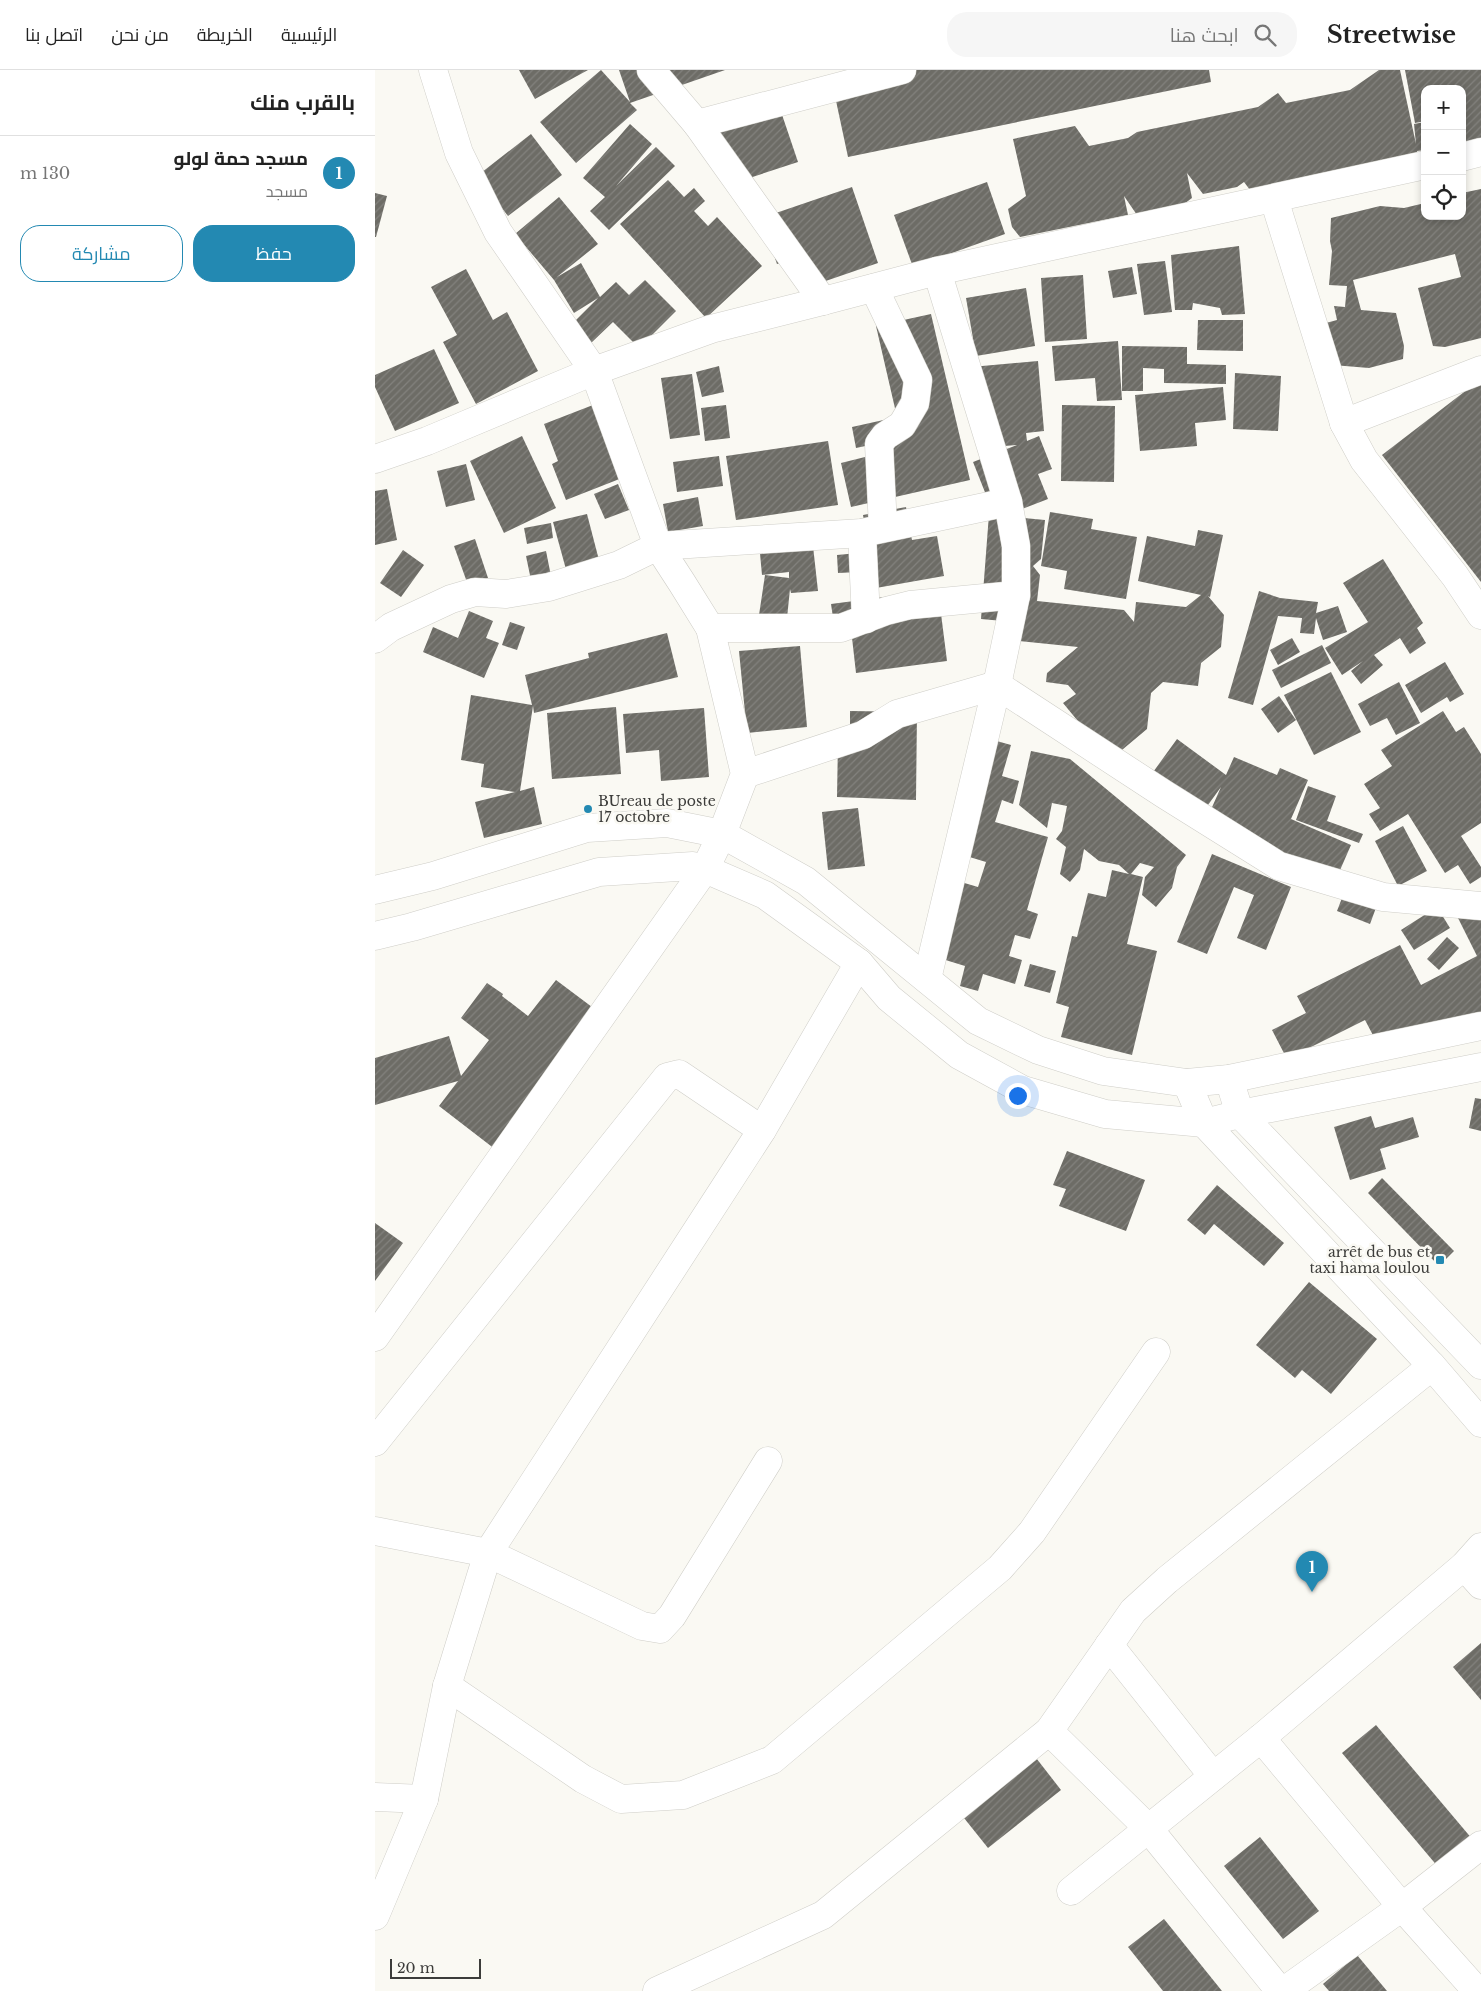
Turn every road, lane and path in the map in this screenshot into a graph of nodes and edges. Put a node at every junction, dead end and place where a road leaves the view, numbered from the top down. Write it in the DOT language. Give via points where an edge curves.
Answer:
graph roads {
  1 [pos="433,70"];
  2 [pos="651,70"];
  3 [pos="894,71"];
  4 [pos="697,124"];
  5 [pos="1481,152"];
  6 [pos="1466,156"];
  7 [pos="1421,166"];
  8 [pos="1274,199"];
  9 [pos="937,270"];
  10 [pos="874,288"];
  11 [pos="823,301"];
  12 [pos="1481,370"];
  13 [pos="594,371"];
  14 [pos="1344,424"];
  15 [pos="375,459"];
  16 [pos="1009,502"];
  17 [pos="873,530"];
  18 [pos="657,546"];
  19 [pos="1015,594"];
  20 [pos="1481,615"];
  21 [pos="866,619"];
  22 [pos="710,628"];
  23 [pos="375,639"];
  24 [pos="997,685"];
  25 [pos="745,774"];
  26 [pos="723,834"];
  27 [pos="705,869"];
  28 [pos="375,890"];
  29 [pos="1481,906"];
  30 [pos="375,936"];
  31 [pos="859,963"];
  32 [pos="927,980"];
  33 [pos="1481,1026"];
  34 [pos="1481,1067"];
  35 [pos="1229,1079"];
  36 [pos="1187,1083"];
  37 [pos="1240,1114"];
  38 [pos="1204,1123"];
  39 [pos="762,1130"];
  40 [pos="375,1337"];
  41 [pos="1155,1352"];
  42 [pos="1481,1365"];
  43 [pos="1432,1366"];
  44 [pos="1481,1423"];
  45 [pos="375,1442"];
  46 [pos="768,1461"];
  47 [pos="375,1531"];
  48 [pos="488,1553"];
  49 [pos="1475,1566"];
  50 [pos="1109,1645"];
  51 [pos="447,1686"];
  52 [pos="1049,1731"];
  53 [pos="1261,1738"];
  54 [pos="1213,1776"];
  55 [pos="375,1797"];
  56 [pos="424,1798"];
  57 [pos="1149,1828"];
  58 [pos="1481,1845"];
  59 [pos="1071,1891"];
  60 [pos="1402,1907"];
  61 [pos="375,1916"];
  62 [pos="657,1991"];
  63 [pos="1282,1991"];
  64 [pos="1477,1991"];
  1 -- 13 [label="street" via="459,153 498,232"];
  2 -- 4 [label="street"];
  3 -- 4 [label="street"];
  4 -- 11 [label="street"];
  5 -- 6 [label="street"];
  7 -- 8 [label="street"];
  8 -- 9 [label="street"];
  8 -- 14 [label="street"];
  9 -- 10 [label="street"];
  9 -- 16 [label="street"];
  10 -- 11 [label="street"];
  10 -- 17 [label="street" via="918,380 915,404 902,426 885,436 879,444"];
  11 -- 13 [label="street" via="711,329"];
  12 -- 14 [label="street"];
  13 -- 15 [label="street" via="427,441"];
  13 -- 18 [label="street"];
  14 -- 20 [label="street" via="1364,460 1455,576"];
  16 -- 17 [label="street"];
  16 -- 19 [label="street" via="1016,546"];
  17 -- 18 [label="street"];
  17 -- 21 [label="street"];
  18 -- 22 [label="street"];
  18 -- 23 [label="street" via="619,565 549,587 506,594 475,592 451,599 391,627"];
  19 -- 21 [label="street" via="910,605"];
  19 -- 24 [label="street"];
  21 -- 22 [label="street" via="841,628"];
  22 -- 25 [label="street"];
  24 -- 25 [label="street" via="897,714 863,734"];
  24 -- 29 [label="street" via="1279,866 1383,897"];
  24 -- 32 [label="street"];
  25 -- 26 [label="street"];
  26 -- 27 [label="street"];
  26 -- 28 [label="street" via="667,823 587,828 433,876"];
  26 -- 32 [label="street" via="805,881"];
  27 -- 30 [label="street" via="693,866 599,872"];
  27 -- 31 [label="street" via="765,895"];
  27 -- 40 [label="street"];
  31 -- 38 [label="street" via="889,998 959,1056 1023,1090 1105,1114"];
  31 -- 39 [label="street"];
  32 -- 36 [label="street" via="978,1021 1038,1050 1103,1071"];
  33 -- 35 [label="street"];
  34 -- 37 [label="street"];
  35 -- 36 [label="street"];
  35 -- 37 [label="street"];
  36 -- 38 [label="street"];
  37 -- 38 [label="street"];
  37 -- 42 [label="street"];
  38 -- 43 [label="street"];
  39 -- 45 [label="street" via="679,1074 667,1078"];
  39 -- 48 [label="street"];
  41 -- 51 [label="street" via="1032,1532 1006,1561 772,1760 683,1795 621,1799 583,1779"];
  43 -- 44 [label="street"];
  43 -- 50 [label="street" via="1167,1580 1133,1611"];
  46 -- 48 [label="street" via="672,1616 660,1629 642,1626"];
  47 -- 48 [label="street"];
  48 -- 51 [label="street"];
  49 -- 53 [label="street"];
  50 -- 52 [label="street"];
  50 -- 54 [label="street"];
  51 -- 56 [label="street"];
  52 -- 57 [label="street"];
  52 -- 62 [label="street" via="823,1915"];
  53 -- 54 [label="street"];
  53 -- 60 [label="street"];
  54 -- 57 [label="street"];
  55 -- 56 [label="street"];
  56 -- 61 [label="street"];
  57 -- 59 [label="street"];
  57 -- 63 [label="street"];
  58 -- 60 [label="street"];
  60 -- 63 [label="street"];
  60 -- 64 [label="street"];
}
